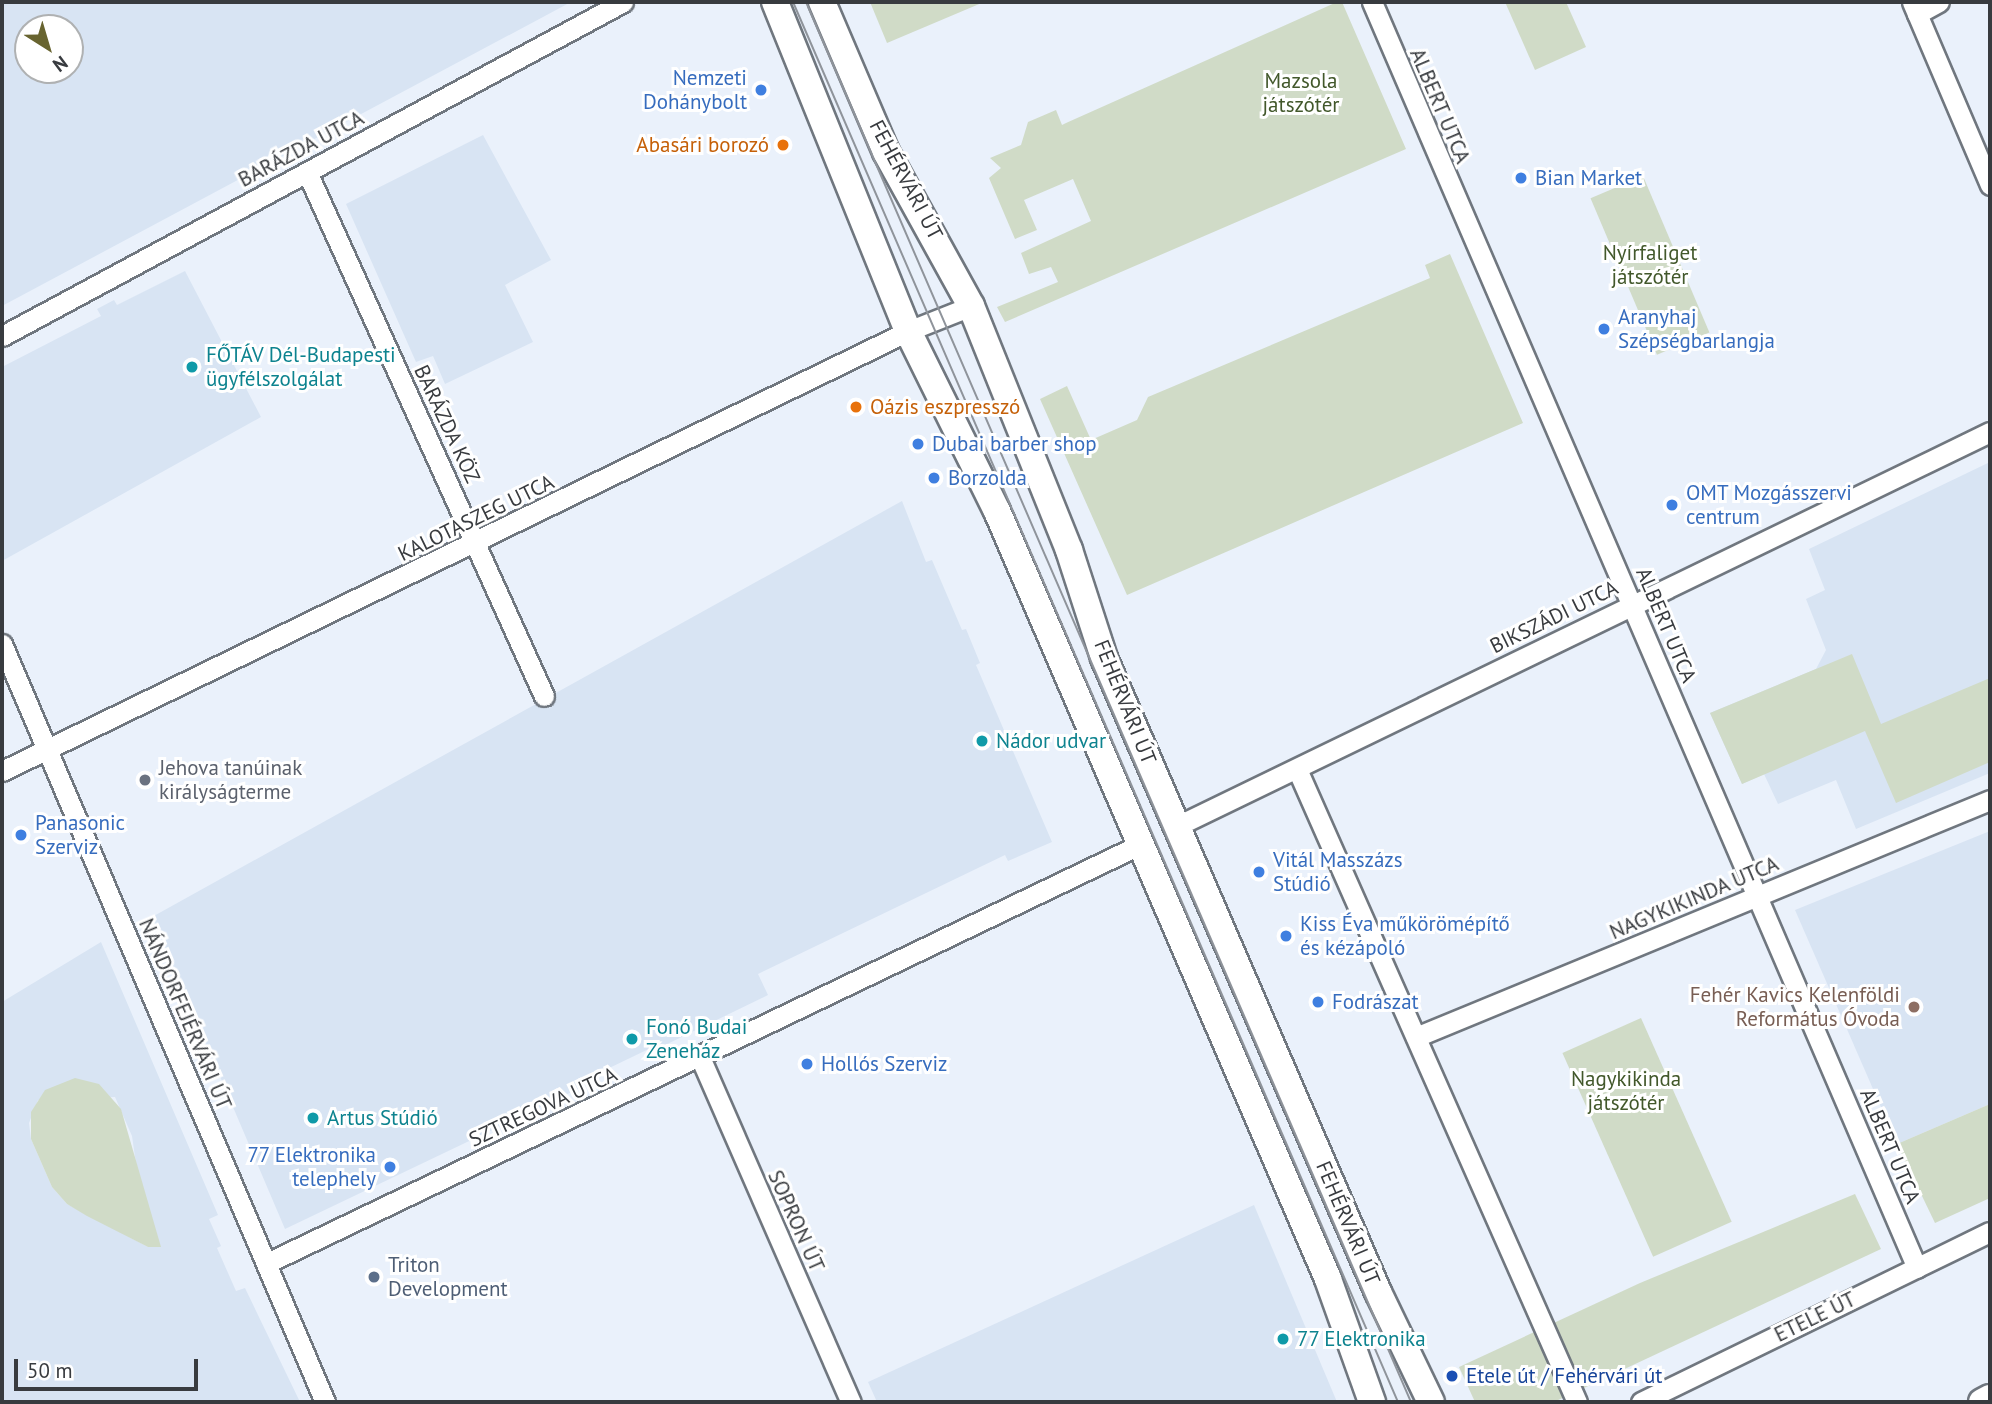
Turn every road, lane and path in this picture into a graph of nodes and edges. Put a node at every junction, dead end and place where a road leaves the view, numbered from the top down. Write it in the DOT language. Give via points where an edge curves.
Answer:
graph roads {
  1 [pos="623,2"];
  2 [pos="775,2"];
  3 [pos="822,2"];
  4 [pos="1372,2"];
  5 [pos="1939,2"];
  6 [pos="1915,8"];
  7 [pos="307,172"];
  8 [pos="1990,185"];
  9 [pos="971,306"];
  10 [pos="908,331"];
  11 [pos="2,336"];
  12 [pos="1990,432"];
  13 [pos="477,543"];
  14 [pos="1633,603"];
  15 [pos="2,644"];
  16 [pos="544,696"];
  17 [pos="47,750"];
  18 [pos="1297,769"];
  19 [pos="2,771"];
  20 [pos="1990,800"];
  21 [pos="1177,826"];
  22 [pos="1141,844"];
  23 [pos="1757,897"];
  24 [pos="1416,1037"];
  25 [pos="700,1058"];
  26 [pos="1990,1232"];
  27 [pos="267,1263"];
  28 [pos="1917,1268"];
  29 [pos="1990,1398"];
  30 [pos="325,1402"];
  31 [pos="851,1402"];
  32 [pos="1372,1402"];
  33 [pos="1431,1402"];
  34 [pos="1577,1402"];
  35 [pos="1641,1402"];
  36 [pos="1982,1402"];
  1 -- 7 [label="street, BARÁZDA UTCA"];
  2 -- 10 [label="street, FEHÉRVÁRI ÚT"];
  3 -- 9 [label="street, FEHÉRVÁRI ÚT" via="886,152"];
  4 -- 14 [label="street, ALBERT UTCA"];
  5 -- 6 [label="street"];
  6 -- 8 [label="street"];
  7 -- 11 [label="street, BARÁZDA UTCA"];
  7 -- 13 [label="street, BARÁZDA KÖZ"];
  9 -- 10 [label="street, KALOTASZEG UTCA"];
  9 -- 21 [label="street, FEHÉRVÁRI ÚT" via="1069,550 1104,658"];
  10 -- 13 [label="street, KALOTASZEG UTCA"];
  10 -- 22 [label="street, FEHÉRVÁRI ÚT" via="997,511"];
  12 -- 14 [label="street, BIKSZÁDI UTCA"];
  13 -- 16 [label="street, BARÁZDA KÖZ"];
  13 -- 17 [label="street, KALOTASZEG UTCA"];
  14 -- 18 [label="street, BIKSZÁDI UTCA"];
  14 -- 23 [label="street, ALBERT UTCA"];
  15 -- 17 [label="street, NÁNDORFEJÉRVÁRI ÚT"];
  17 -- 19 [label="street, KALOTASZEG UTCA"];
  17 -- 27 [label="street, NÁNDORFEJÉRVÁRI ÚT"];
  18 -- 21 [label="street, BIKSZÁDI UTCA"];
  18 -- 24 [label="street"];
  20 -- 23 [label="street, NAGYKIKINDA UTCA"];
  21 -- 33 [label="street, FEHÉRVÁRI ÚT" via="1378,1292"];
  22 -- 25 [label="street, SZTREGOVA UTCA"];
  22 -- 32 [label="street, FEHÉRVÁRI ÚT" via="1328,1279"];
  23 -- 24 [label="street, NAGYKIKINDA UTCA"];
  23 -- 28 [label="street, ALBERT UTCA"];
  24 -- 34 [label="street"];
  25 -- 27 [label="street, SZTREGOVA UTCA"];
  25 -- 31 [label="street, SOPRON ÚT"];
  26 -- 28 [label="street, ETELE ÚT"];
  27 -- 30 [label="street, NÁNDORFEJÉRVÁRI ÚT"];
  28 -- 35 [label="street, ETELE ÚT"];
  29 -- 36 [label="street"];
}
